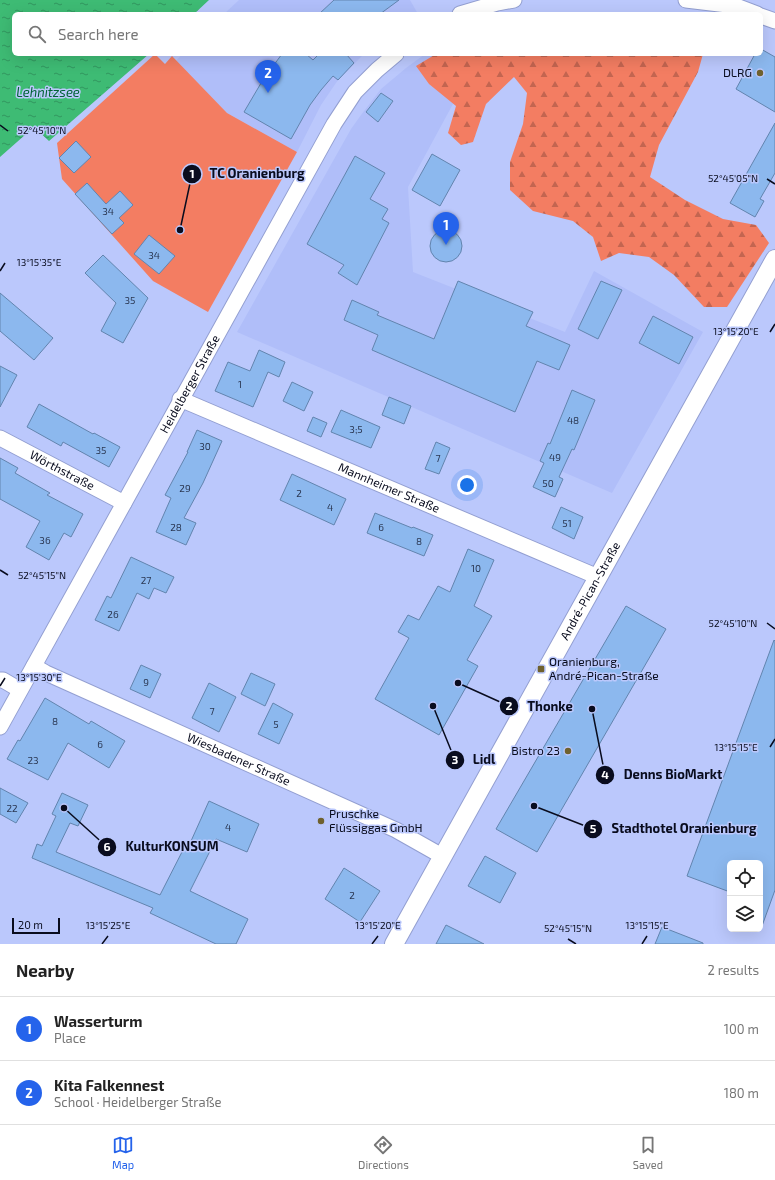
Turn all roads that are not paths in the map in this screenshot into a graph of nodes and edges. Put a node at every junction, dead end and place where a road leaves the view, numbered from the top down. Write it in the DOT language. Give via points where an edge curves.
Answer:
graph roads {
  1 [pos="514,0"];
  2 [pos="686,0"];
  3 [pos="467,12"];
  4 [pos="752,12"];
  5 [pos="763,17"];
  6 [pos="775,21"];
  7 [pos="394,56"];
  8 [pos="775,259"];
  9 [pos="180,399"];
  10 [pos="0,438"];
  11 [pos="124,503"];
  12 [pos="598,577"];
  13 [pos="34,666"];
  14 [pos="0,680"];
  15 [pos="20,690"];
  16 [pos="0,727"];
  17 [pos="442,856"];
  18 [pos="394,944"];
  1 -- 3 [label="street"];
  2 -- 4 [label="street" via="736,6"];
  5 -- 6 [label="street"];
  7 -- 9 [label="street, Heidelberger Straße" via="355,92 334,124"];
  8 -- 12 [label="street, André-Pican-Straße"];
  9 -- 11 [label="street, Heidelberger Straße"];
  9 -- 12 [label="street, Mannheimer Straße"];
  10 -- 11 [label="street, Wörthstraße"];
  11 -- 13 [label="street, Heidelberger Straße"];
  12 -- 17 [label="street, André-Pican-Straße"];
  13 -- 15 [label="street, Heidelberger Straße"];
  13 -- 17 [label="street, Wiesbadener Straße" via="396,830"];
  14 -- 15 [label="street"];
  15 -- 16 [label="street, Heidelberger Straße"];
  17 -- 18 [label="street, André-Pican-Straße"];
}
